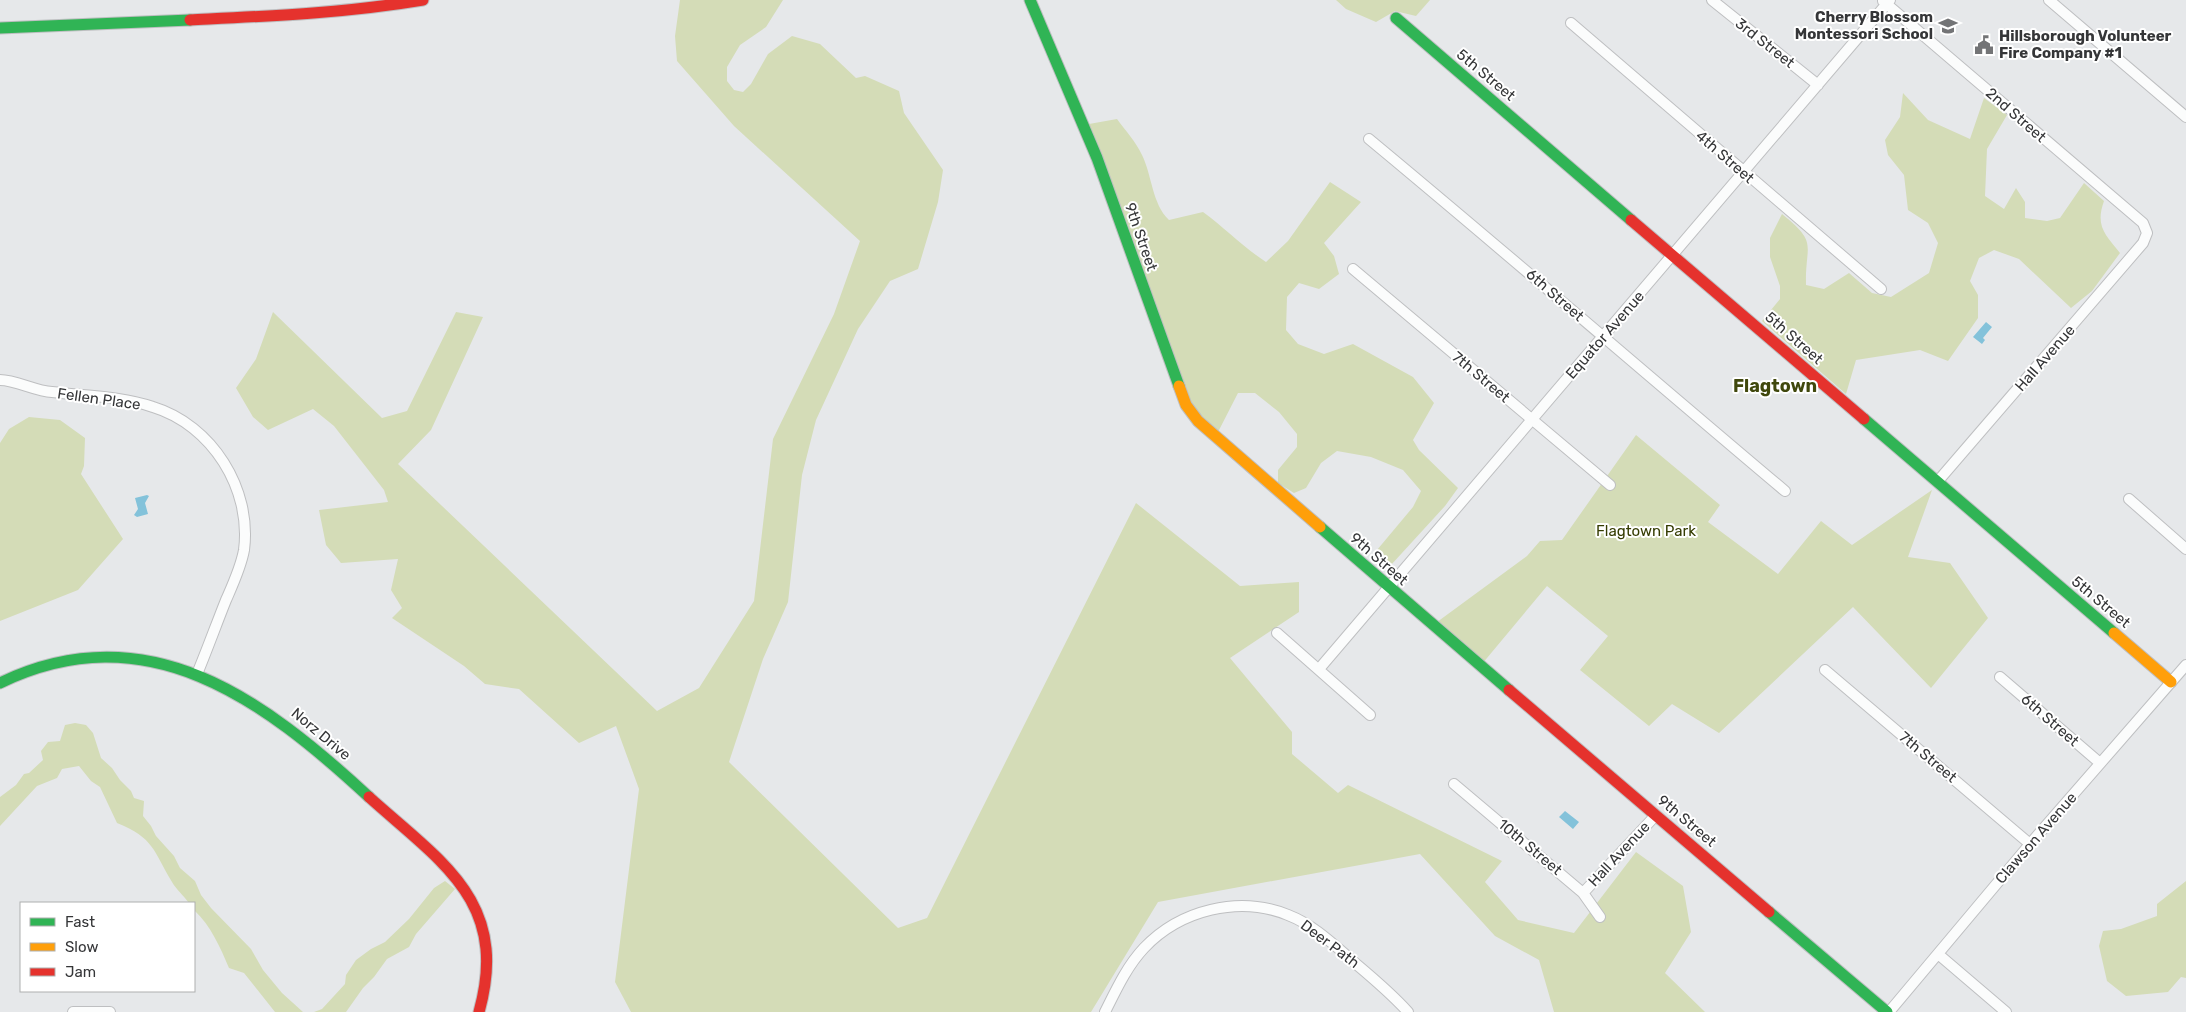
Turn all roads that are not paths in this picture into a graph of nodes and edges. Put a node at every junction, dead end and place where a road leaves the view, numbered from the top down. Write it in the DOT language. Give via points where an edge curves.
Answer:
graph roads {
  1 [pos="423,0"];
  2 [pos="1030,0"];
  3 [pos="1712,0"];
  4 [pos="2049,0"];
  5 [pos="1886,1"];
  6 [pos="1396,18"];
  7 [pos="1571,23"];
  8 [pos="0,28"];
  9 [pos="1818,85"];
  10 [pos="2186,117"];
  11 [pos="1369,138"];
  12 [pos="1744,172"];
  13 [pos="2147,233"];
  14 [pos="1674,255"];
  15 [pos="1353,269"];
  16 [pos="1881,289"];
  17 [pos="1603,338"];
  18 [pos="0,380"];
  19 [pos="1532,420"];
  20 [pos="1938,481"];
  21 [pos="1610,485"];
  22 [pos="1785,491"];
  23 [pos="2129,499"];
  24 [pos="2186,549"];
  25 [pos="1388,588"];
  26 [pos="1278,633"];
  27 [pos="2186,665"];
  28 [pos="1319,668"];
  29 [pos="1825,670"];
  30 [pos="197,674"];
  31 [pos="2000,677"];
  32 [pos="2171,682"];
  33 [pos="0,683"];
  34 [pos="1370,715"];
  35 [pos="2100,763"];
  36 [pos="1454,784"];
  37 [pos="1656,815"];
  38 [pos="2030,844"];
  39 [pos="1583,893"];
  40 [pos="1600,916"];
  41 [pos="1938,954"];
  42 [pos="73,1012"];
  43 [pos="110,1012"];
  44 [pos="479,1012"];
  45 [pos="1105,1012"];
  46 [pos="1408,1012"];
  47 [pos="1888,1012"];
  48 [pos="2006,1012"];
  1 -- 8 [label="street" via="316,14"];
  2 -- 25 [label="street, 9th Street" via="1098,158 1186,405 1198,422"];
  3 -- 9 [label="street, 3rd Street"];
  4 -- 10 [label="street"];
  5 -- 9 [label="street, Equator Avenue"];
  5 -- 13 [label="street, 2nd Street" via="2143,223"];
  6 -- 14 [label="street, 5th Street"];
  7 -- 12 [label="street, 4th Street"];
  9 -- 12 [label="street, Equator Avenue"];
  11 -- 17 [label="street, 6th Street" via="1557,295"];
  12 -- 14 [label="street, Equator Avenue"];
  12 -- 16 [label="street, 4th Street"];
  13 -- 20 [label="street, Hall Avenue" via="2143,243"];
  14 -- 17 [label="street, Equator Avenue"];
  14 -- 20 [label="street, 5th Street"];
  15 -- 19 [label="street, 7th Street"];
  17 -- 19 [label="street, Equator Avenue"];
  17 -- 22 [label="street, 6th Street"];
  18 -- 30 [label="street, Fellen Place" via="40,391 155,407 182,420 216,451 228,469 242,506 244,550"];
  19 -- 21 [label="street, 7th Street"];
  19 -- 25 [label="street, Equator Avenue"];
  20 -- 32 [label="street, 5th Street"];
  23 -- 24 [label="street"];
  25 -- 28 [label="street, Equator Avenue"];
  25 -- 37 [label="street, 9th Street"];
  26 -- 28 [label="street"];
  27 -- 32 [label="street, Clawson Avenue"];
  28 -- 34 [label="street"];
  29 -- 38 [label="street, 7th Street"];
  30 -- 33 [label="street, Norz Drive" via="154,661 111,656 84,657 22,671"];
  30 -- 44 [label="street, Norz Drive" via="249,701 310,742 462,884 480,917 486,942 488,972"];
  31 -- 35 [label="street, 6th Street"];
  32 -- 35 [label="street, Clawson Avenue"];
  35 -- 38 [label="street, Clawson Avenue"];
  36 -- 39 [label="street, 10th Street"];
  37 -- 39 [label="street, Hall Avenue"];
  37 -- 47 [label="street, 9th Street"];
  38 -- 41 [label="street, Clawson Avenue"];
  39 -- 40 [label="street, 10th Street"];
  41 -- 47 [label="street, Clawson Avenue"];
  41 -- 48 [label="street"];
  42 -- 43 [label="street"];
  45 -- 46 [label="street, Deer Path" via="1132,963 1164,931 1205,911 1247,906 1286,914 1316,930 1394,996"];
}
